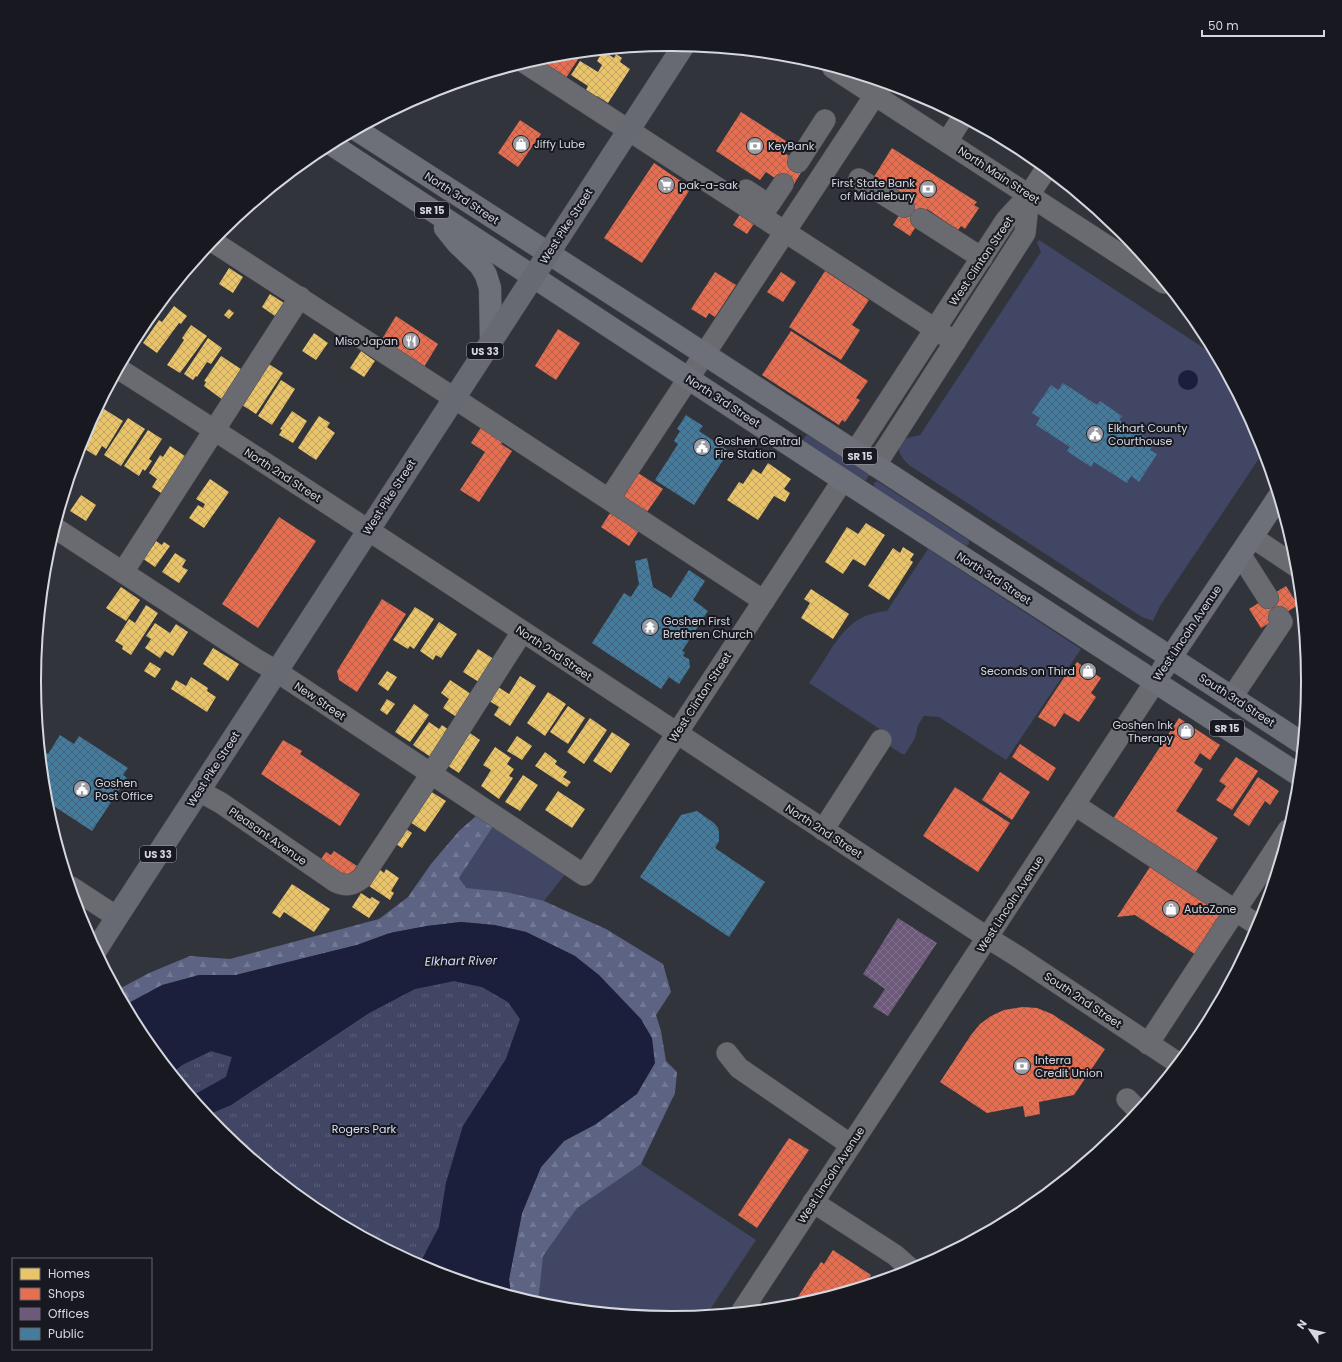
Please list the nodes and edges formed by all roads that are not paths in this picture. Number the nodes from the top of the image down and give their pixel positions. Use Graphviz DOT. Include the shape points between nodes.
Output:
graph roads {
  1 [pos="680,51"];
  2 [pos="531,67"];
  3 [pos="857,79"];
  4 [pos="879,89"];
  5 [pos="825,120"];
  6 [pos="960,121"];
  7 [pos="629,130"];
  8 [pos="361,132"];
  9 [pos="947,142"];
  10 [pos="337,147"];
  11 [pos="682,149"];
  12 [pos="798,162"];
  13 [pos="1043,173"];
  14 [pos="859,178"];
  15 [pos="783,184"];
  16 [pos="1029,195"];
  17 [pos="424,205"];
  18 [pos="785,232"];
  19 [pos="218,245"];
  20 [pos="548,254"];
  21 [pos="982,258"];
  22 [pos="1154,276"];
  23 [pos="533,277"];
  24 [pos="300,297"];
  25 [pos="935,330"];
  26 [pos="491,342"];
  27 [pos="955,342"];
  28 [pos="704,354"];
  29 [pos="122,371"];
  30 [pos="688,378"];
  31 [pos="454,398"];
  32 [pos="215,430"];
  33 [pos="855,452"];
  34 [pos="875,466"];
  35 [pos="843,480"];
  36 [pos="609,499"];
  37 [pos="1275,502"];
  38 [pos="368,530"];
  39 [pos="59,531"];
  40 [pos="1246,546"];
  41 [pos="1290,564"];
  42 [pos="123,572"];
  43 [pos="1268,598"];
  44 [pos="764,601"];
  45 [pos="1279,617"];
  46 [pos="522,632"];
  47 [pos="1171,658"];
  48 [pos="276,671"];
  49 [pos="1155,682"];
  50 [pos="1232,697"];
  51 [pos="676,734"];
  52 [pos="881,740"];
  53 [pos="1298,740"];
  54 [pos="1294,772"];
  55 [pos="430,774"];
  56 [pos="199,791"];
  57 [pos="1075,805"];
  58 [pos="823,830"];
  59 [pos="1281,841"];
  60 [pos="584,875"];
  61 [pos="77,891"];
  62 [pos="1235,910"];
  63 [pos="116,917"];
  64 [pos="1253,922"];
  65 [pos="988,938"];
  66 [pos="99,945"];
  67 [pos="1148,1044"];
  68 [pos="727,1053"];
  69 [pos="1174,1061"];
  70 [pos="851,1145"];
  71 [pos="813,1202"];
  72 [pos="907,1265"];
  73 [pos="745,1307"];
  1 -- 7 [label="highway, West Pike Street / US 33"];
  2 -- 7 [label="street"];
  3 -- 4 [label="street, North Main Street"];
  4 -- 9 [label="street, North Main Street"];
  4 -- 18 [label="street"];
  5 -- 12 [label="street"];
  6 -- 9 [label="street"];
  7 -- 18 [label="street"];
  7 -- 20 [label="highway, West Pike Street / US 33"];
  8 -- 20 [label="main road, North 3rd Street / SR 15"];
  9 -- 16 [label="street, North Main Street"];
  10 -- 17 [label="main road, North 3rd Street / SR 15"];
  11 -- 15 [label="street" via="769,205"];
  13 -- 16 [label="street"];
  14 -- 21 [label="street"];
  16 -- 21 [label="street, West Clinton Street" via="1006,220"];
  16 -- 22 [label="street, North Main Street"];
  16 -- 27 [label="street, West Clinton Street" via="1025,233"];
  17 -- 23 [label="main road, North 3rd Street / SR 15"];
  17 -- 26 [label="main road" via="480,265 486,275 490,288"];
  18 -- 25 [label="street"];
  18 -- 28 [label="street"];
  19 -- 24 [label="street"];
  20 -- 23 [label="highway, West Pike Street / US 33"];
  20 -- 28 [label="main road, North 3rd Street / SR 15"];
  21 -- 25 [label="street, West Clinton Street"];
  23 -- 26 [label="highway, West Pike Street / US 33"];
  23 -- 30 [label="main road, North 3rd Street / SR 15"];
  24 -- 31 [label="street"];
  24 -- 32 [label="street"];
  25 -- 27 [label="street"];
  25 -- 33 [label="street, West Clinton Street"];
  26 -- 31 [label="highway, West Pike Street / US 33"];
  27 -- 34 [label="street, West Clinton Street"];
  28 -- 30 [label="street"];
  28 -- 33 [label="main road, North 3rd Street / SR 15"];
  29 -- 32 [label="street, North 2nd Street"];
  30 -- 35 [label="main road, North 3rd Street / SR 15"];
  30 -- 36 [label="street"];
  31 -- 36 [label="street"];
  31 -- 38 [label="highway, West Pike Street / US 33"];
  32 -- 38 [label="street, North 2nd Street"];
  32 -- 42 [label="street"];
  33 -- 34 [label="main road, North 3rd Street / SR 15"];
  34 -- 47 [label="main road, North 3rd Street / SR 15"];
  35 -- 44 [label="street, West Clinton Street"];
  35 -- 49 [label="main road, North 3rd Street / SR 15"];
  36 -- 44 [label="street"];
  37 -- 40 [label="main road, West Lincoln Avenue"];
  38 -- 46 [label="street, North 2nd Street"];
  38 -- 48 [label="highway, West Pike Street / US 33"];
  39 -- 42 [label="street, New Street"];
  40 -- 41 [label="street"];
  40 -- 43 [label="street"];
  40 -- 47 [label="main road, West Lincoln Avenue"];
  42 -- 48 [label="street, New Street"];
  44 -- 51 [label="street, West Clinton Street"];
  45 -- 50 [label="street" via="1282,622"];
  46 -- 51 [label="street, North 2nd Street"];
  46 -- 55 [label="street"];
  47 -- 49 [label="main road, West Lincoln Avenue"];
  47 -- 50 [label="main road, South 3rd Street / SR 15"];
  48 -- 55 [label="street, New Street"];
  48 -- 56 [label="highway, West Pike Street / US 33"];
  49 -- 54 [label="main road, SR 15"];
  49 -- 57 [label="street, West Lincoln Avenue"];
  50 -- 53 [label="main road, South 3rd Street / SR 15"];
  51 -- 58 [label="street, North 2nd Street"];
  51 -- 60 [label="street, West Clinton Street"];
  52 -- 58 [label="street"];
  55 -- 56 [label="street, Pleasant Avenue" via="362,878 354,884 343,886 221,803"];
  55 -- 60 [label="street, New Street"];
  56 -- 63 [label="highway, West Pike Street / US 33"];
  57 -- 62 [label="street"];
  57 -- 65 [label="street, West Lincoln Avenue"];
  58 -- 65 [label="street, North 2nd Street"];
  59 -- 62 [label="street"];
  61 -- 63 [label="street"];
  62 -- 64 [label="street"];
  62 -- 67 [label="street"];
  63 -- 66 [label="highway, West Pike Street / US 33"];
  65 -- 67 [label="street, South 2nd Street"];
  65 -- 70 [label="street, West Lincoln Avenue"];
  67 -- 69 [label="street, South 2nd Street"];
  68 -- 70 [label="street" via="739,1068"];
  70 -- 71 [label="street, West Lincoln Avenue"];
  71 -- 72 [label="street"];
  71 -- 73 [label="street, West Lincoln Avenue"];
}
